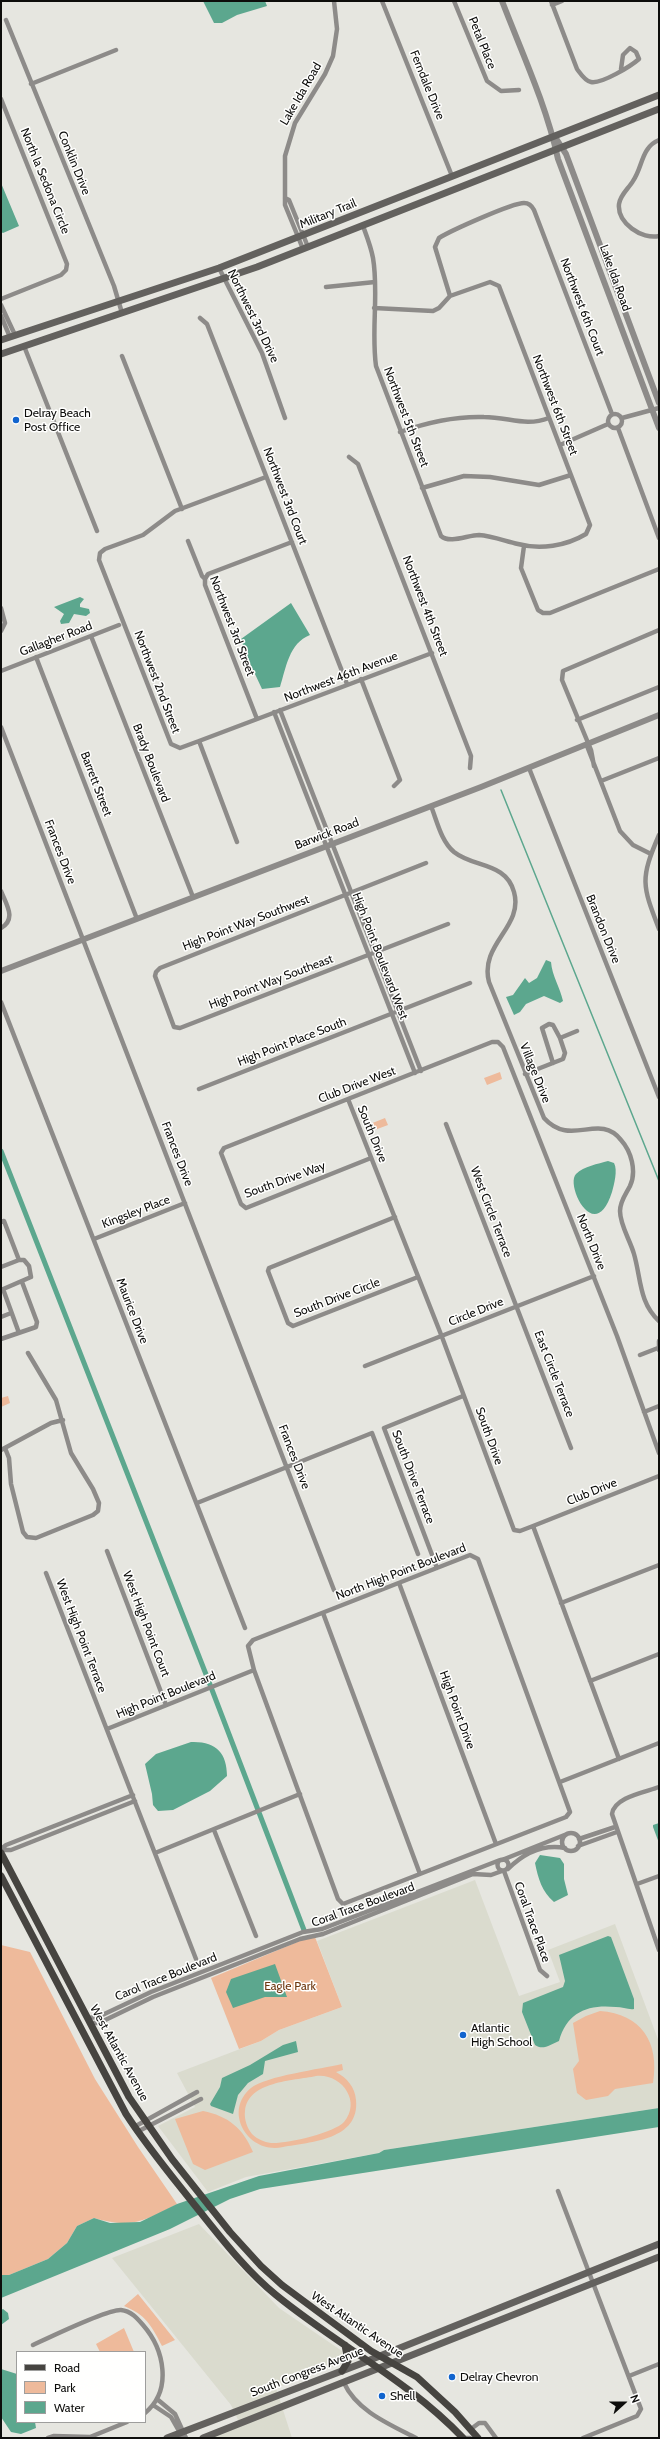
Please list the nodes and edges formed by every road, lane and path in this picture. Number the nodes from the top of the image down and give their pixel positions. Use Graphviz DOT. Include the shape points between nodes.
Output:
graph roads {
  1 [pos="334,1"];
  2 [pos="382,1"];
  3 [pos="454,1"];
  4 [pos="502,1"];
  5 [pos="562,1"];
  6 [pos="551,3"];
  7 [pos="6,20"];
  8 [pos="116,50"];
  9 [pos="621,69"];
  10 [pos="31,84"];
  11 [pos="519,90"];
  12 [pos="659,95"];
  13 [pos="1,99"];
  14 [pos="659,109"];
  15 [pos="554,136"];
  16 [pos="659,140"];
  17 [pos="559,148"];
  18 [pos="452,176"];
  19 [pos="363,226"];
  20 [pos="659,236"];
  21 [pos="301,237"];
  22 [pos="306,248"];
  23 [pos="219,268"];
  24 [pos="225,279"];
  25 [pos="375,282"];
  26 [pos="326,287"];
  27 [pos="450,296"];
  28 [pos="1,299"];
  29 [pos="118,301"];
  30 [pos="1,305"];
  31 [pos="374,308"];
  32 [pos="3,312"];
  33 [pos="122,313"];
  34 [pos="1,316"];
  35 [pos="200,318"];
  36 [pos="12,336"];
  37 [pos="1,340"];
  38 [pos="24,346"];
  39 [pos="1,354"];
  40 [pos="122,356"];
  41 [pos="659,403"];
  42 [pos="656,409"];
  43 [pos="612,414"];
  44 [pos="285,418"];
  45 [pos="549,418"];
  46 [pos="622,418"];
  47 [pos="608,424"];
  48 [pos="618,428"];
  49 [pos="659,428"];
  50 [pos="400,432"];
  51 [pos="560,445"];
  52 [pos="348,457"];
  53 [pos="571,475"];
  54 [pos="266,477"];
  55 [pos="422,488"];
  56 [pos="182,509"];
  57 [pos="97,531"];
  58 [pos="659,538"];
  59 [pos="188,541"];
  60 [pos="292,542"];
  61 [pos="524,546"];
  62 [pos="659,570"];
  63 [pos="204,579"];
  64 [pos="1,608"];
  65 [pos="121,624"];
  66 [pos="659,630"];
  67 [pos="1,631"];
  68 [pos="91,636"];
  69 [pos="432,653"];
  70 [pos="36,657"];
  71 [pos="1,671"];
  72 [pos="361,679"];
  73 [pos="347,684"];
  74 [pos="659,687"];
  75 [pos="280,710"];
  76 [pos="274,712"];
  77 [pos="659,716"];
  78 [pos="257,719"];
  79 [pos="577,720"];
  80 [pos="1,727"];
  81 [pos="199,741"];
  82 [pos="587,744"];
  83 [pos="174,747"];
  84 [pos="659,758"];
  85 [pos="470,768"];
  86 [pos="529,768"];
  87 [pos="601,781"];
  88 [pos="394,786"];
  89 [pos="431,806"];
  90 [pos="659,835"];
  91 [pos="237,842"];
  92 [pos="329,845"];
  93 [pos="651,854"];
  94 [pos="426,863"];
  95 [pos="1,891"];
  96 [pos="351,892"];
  97 [pos="345,895"];
  98 [pos="193,898"];
  99 [pos="137,919"];
  100 [pos="448,924"];
  101 [pos="1,928"];
  102 [pos="659,929"];
  103 [pos="83,940"];
  104 [pos="374,952"];
  105 [pos="369,955"];
  106 [pos="1,971"];
  107 [pos="470,982"];
  108 [pos="1,1002"];
  109 [pos="398,1012"];
  110 [pos="392,1014"];
  111 [pos="180,1028"];
  112 [pos="578,1031"];
  113 [pos="560,1038"];
  114 [pos="498,1042"];
  115 [pos="553,1063"];
  116 [pos="421,1071"];
  117 [pos="415,1073"];
  118 [pos="525,1074"];
  119 [pos="199,1089"];
  120 [pos="659,1097"];
  121 [pos="348,1099"];
  122 [pos="446,1124"];
  123 [pos="224,1148"];
  124 [pos="371,1158"];
  125 [pos="185,1203"];
  126 [pos="394,1217"];
  127 [pos="1,1222"];
  128 [pos="94,1239"];
  129 [pos="19,1260"];
  130 [pos="1,1267"];
  131 [pos="594,1276"];
  132 [pos="418,1277"];
  133 [pos="22,1282"];
  134 [pos="2,1289"];
  135 [pos="518,1306"];
  136 [pos="11,1313"];
  137 [pos="1,1316"];
  138 [pos="659,1321"];
  139 [pos="19,1333"];
  140 [pos="442,1336"];
  141 [pos="1,1340"];
  142 [pos="659,1341"];
  143 [pos="659,1349"];
  144 [pos="28,1353"];
  145 [pos="640,1355"];
  146 [pos="365,1366"];
  147 [pos="463,1396"];
  148 [pos="659,1406"];
  149 [pos="644,1412"];
  150 [pos="63,1420"];
  151 [pos="571,1448"];
  152 [pos="3,1449"];
  153 [pos="659,1453"];
  154 [pos="288,1467"];
  155 [pos="659,1476"];
  156 [pos="196,1503"];
  157 [pos="533,1526"];
  158 [pos="107,1551"];
  159 [pos="418,1554"];
  160 [pos="659,1565"];
  161 [pos="437,1568"];
  162 [pos="46,1573"];
  163 [pos="399,1583"];
  164 [pos="334,1590"];
  165 [pos="561,1603"];
  166 [pos="323,1613"];
  167 [pos="245,1628"];
  168 [pos="659,1654"];
  169 [pos="254,1670"];
  170 [pos="590,1681"];
  171 [pos="166,1705"];
  172 [pos="107,1729"];
  173 [pos="659,1743"];
  174 [pos="619,1759"];
  175 [pos="560,1782"];
  176 [pos="659,1787"];
  177 [pos="300,1794"];
  178 [pos="133,1796"];
  179 [pos="135,1801"];
  180 [pos="214,1830"];
  181 [pos="616,1830"];
  182 [pos="567,1834"];
  183 [pos="579,1839"];
  184 [pos="496,1844"];
  185 [pos="578,1846"];
  186 [pos="565,1848"];
  187 [pos="1,1851"];
  188 [pos="155,1853"];
  189 [pos="501,1860"];
  190 [pos="505,1870"];
  191 [pos="420,1874"];
  192 [pos="1,1876"];
  193 [pos="659,1876"];
  194 [pos="637,1884"];
  195 [pos="256,1936"];
  196 [pos="659,1950"];
  197 [pos="196,1959"];
  198 [pos="231,1964"];
  199 [pos="547,1976"];
  200 [pos="71,2010"];
  201 [pos="89,2021"];
  202 [pos="197,2092"];
  203 [pos="201,2099"];
  204 [pos="146,2123"];
  205 [pos="136,2129"];
  206 [pos="558,2191"];
  207 [pos="659,2244"];
  208 [pos="242,2246"];
  209 [pos="234,2253"];
  210 [pos="659,2257"];
  211 [pos="589,2272"];
  212 [pos="593,2283"];
  213 [pos="344,2344"];
  214 [pos="33,2345"];
  215 [pos="380,2356"];
  216 [pos="368,2361"];
  217 [pos="392,2364"];
  218 [pos="659,2364"];
  219 [pos="381,2369"];
  220 [pos="342,2371"];
  221 [pos="629,2376"];
  222 [pos="344,2383"];
  223 [pos="273,2397"];
  224 [pos="157,2399"];
  225 [pos="153,2405"];
  226 [pos="146,2412"];
  227 [pos="264,2413"];
  228 [pos="125,2423"];
  229 [pos="471,2429"];
  230 [pos="183,2435"];
  231 [pos="48,2438"];
  232 [pos="167,2438"];
  233 [pos="203,2438"];
  234 [pos="416,2438"];
  235 [pos="462,2438"];
  236 [pos="470,2438"];
  237 [pos="478,2438"];
  238 [pos="496,2438"];
  239 [pos="584,2438"];
  1 -- 21 [label="street, Lake Ida Road" via="337,29 335,49 325,74 300,111 290,135 284,170 285,198 289,200"];
  2 -- 18 [label="street, Ferndale Drive"];
  3 -- 11 [label="street, Petal Place" via="487,81 500,91"];
  4 -- 15 [label="street, Lake Ida Road"];
  5 -- 6 [label="street"];
  6 -- 9 [label="street" via="577,68 584,78 591,82 598,81 614,75"];
  7 -- 10 [label="street, Conklin Drive"];
  8 -- 10 [label="street"];
  9 -- 9 [label="street" via="629,68 640,59 630,48 622,55"];
  10 -- 29 [label="street, Conklin Drive"];
  12 -- 15 [label="main road, Military Trail"];
  13 -- 28 [label="street, North la Sedona Circle" via="66,259 66,270 61,275"];
  14 -- 17 [label="main road, Military Trail"];
  15 -- 17 [label="street, Lake Ida Road"];
  15 -- 18 [label="main road, Military Trail"];
  16 -- 20 [label="street" via="647,150 638,173 618,205 621,214 635,231 645,237"];
  17 -- 19 [label="main road, Military Trail"];
  17 -- 41 [label="street, Lake Ida Road" via="591,220"];
  17 -- 42 [label="street, Lake Ida Road"];
  18 -- 21 [label="main road, Military Trail"];
  19 -- 22 [label="main road, Military Trail"];
  19 -- 25 [label="street, Northwest 5th Street" via="373,258"];
  21 -- 22 [label="street, Lake Ida Road"];
  21 -- 23 [label="main road, Military Trail"];
  22 -- 24 [label="main road, Military Trail"];
  23 -- 24 [label="street, Northwest 3rd Drive"];
  23 -- 29 [label="main road, Military Trail"];
  24 -- 33 [label="main road, Military Trail"];
  24 -- 44 [label="street, Northwest 3rd Drive" via="262,353"];
  25 -- 26 [label="street"];
  25 -- 31 [label="street, Northwest 5th Street"];
  27 -- 31 [label="street" via="439,308 429,312"];
  27 -- 43 [label="street, Northwest 6th Court" via="449,286 438,259 436,241 441,236 523,203 532,207"];
  27 -- 45 [label="street, Northwest 6th Street" via="490,282 499,286"];
  29 -- 33 [label="street, Conklin Drive"];
  29 -- 36 [label="main road, Military Trail"];
  30 -- 32 [label="street"];
  31 -- 50 [label="street, Northwest 5th Street" via="376,366"];
  32 -- 36 [label="street"];
  33 -- 38 [label="main road, Military Trail"];
  34 -- 36 [label="street"];
  35 -- 54 [label="street, Northwest 3rd Court" via="207,324"];
  36 -- 37 [label="main road, Military Trail"];
  38 -- 39 [label="main road, Military Trail"];
  38 -- 57 [label="street"];
  40 -- 56 [label="street"];
  42 -- 46 [label="street"];
  42 -- 49 [label="street, Lake Ida Road"];
  43 -- 46 [label="street"];
  43 -- 47 [label="street"];
  45 -- 50 [label="street" via="528,423 486,416 458,417 433,421"];
  45 -- 51 [label="street, Northwest 6th Street"];
  46 -- 48 [label="street"];
  47 -- 48 [label="street"];
  47 -- 51 [label="street"];
  48 -- 58 [label="street"];
  50 -- 55 [label="street, Northwest 5th Street"];
  51 -- 53 [label="street, Northwest 6th Street"];
  52 -- 69 [label="street, Northwest 4th Street" via="358,464"];
  53 -- 55 [label="street" via="539,485 490,477 464,476"];
  53 -- 61 [label="street, Northwest 6th Street" via="590,525 588,532 557,545"];
  54 -- 56 [label="street"];
  54 -- 60 [label="street, Northwest 3rd Court"];
  55 -- 61 [label="street, Northwest 5th Street" via="439,534 444,539 483,536"];
  56 -- 65 [label="street, Northwest 2nd Street" via="172,513 143,535 100,553 99,560"];
  59 -- 63 [label="street, Northwest 3rd Street"];
  60 -- 63 [label="street" via="208,574"];
  60 -- 73 [label="street, Northwest 3rd Court"];
  61 -- 62 [label="street" via="521,568 538,610 543,614"];
  63 -- 78 [label="street, Northwest 3rd Street"];
  64 -- 67 [label="street" via="4,626"];
  65 -- 68 [label="street, Gallagher Road"];
  65 -- 83 [label="street, Northwest 2nd Street"];
  66 -- 79 [label="street" via="565,668 562,680"];
  68 -- 70 [label="street, Gallagher Road"];
  68 -- 98 [label="street, Brady Boulevard"];
  69 -- 72 [label="street, Northwest 46th Avenue"];
  69 -- 85 [label="street, Northwest 4th Street" via="471,756"];
  70 -- 71 [label="street, Gallagher Road"];
  70 -- 99 [label="street, Barrett Street"];
  72 -- 73 [label="street, Northwest 46th Avenue"];
  72 -- 88 [label="street" via="400,780"];
  73 -- 75 [label="street, Northwest 46th Avenue"];
  74 -- 79 [label="street"];
  75 -- 76 [label="street, Northwest 46th Avenue"];
  75 -- 92 [label="street"];
  76 -- 78 [label="street, Northwest 46th Avenue"];
  76 -- 92 [label="street"];
  77 -- 82 [label="street, Barwick Road"];
  78 -- 81 [label="street, Northwest 46th Avenue"];
  79 -- 82 [label="street"];
  80 -- 103 [label="street, Frances Drive"];
  81 -- 83 [label="street, Northwest 46th Avenue" via="180,748"];
  81 -- 91 [label="street"];
  82 -- 86 [label="street, Barwick Road"];
  82 -- 87 [label="street"];
  84 -- 87 [label="street"];
  86 -- 89 [label="street, Barwick Road"];
  86 -- 120 [label="street, Brandon Drive"];
  87 -- 93 [label="street" via="624,836 633,845"];
  89 -- 92 [label="street, Barwick Road"];
  89 -- 118 [label="street, Village Drive" via="450,848 460,856 501,872 512,887 516,901 514,914 491,951 487,970 489,982"];
  90 -- 93 [label="street"];
  92 -- 96 [label="street, High Point Boulevard West"];
  92 -- 97 [label="street, High Point Boulevard West"];
  92 -- 98 [label="street, Barwick Road"];
  93 -- 102 [label="street" via="644,874 645,889"];
  94 -- 96 [label="street, High Point Way Southwest"];
  95 -- 101 [label="street" via="10,920"];
  96 -- 97 [label="street, High Point Way Southwest"];
  96 -- 104 [label="street, High Point Boulevard West"];
  97 -- 105 [label="street, High Point Boulevard West"];
  97 -- 111 [label="street, High Point Way Southwest" via="160,968 155,976 174,1026"];
  98 -- 99 [label="street, Barwick Road"];
  99 -- 103 [label="street, Barwick Road"];
  100 -- 104 [label="street, High Point Way Southeast"];
  103 -- 106 [label="street, Barwick Road"];
  103 -- 125 [label="street, Frances Drive"];
  104 -- 105 [label="street, High Point Way Southeast"];
  104 -- 109 [label="street, High Point Boulevard West"];
  105 -- 110 [label="street, High Point Boulevard West"];
  105 -- 111 [label="street, High Point Way Southeast"];
  107 -- 109 [label="street, High Point Place South"];
  108 -- 128 [label="street, Maurice Drive"];
  109 -- 110 [label="street, High Point Place South"];
  109 -- 116 [label="street, High Point Boulevard West"];
  110 -- 117 [label="street, High Point Boulevard West"];
  110 -- 119 [label="street, High Point Place South"];
  112 -- 113 [label="street"];
  113 -- 115 [label="street" via="565,1057"];
  113 -- 115 [label="street" via="553,1025 549,1024 542,1028"];
  114 -- 116 [label="street, Club Drive West" via="492,1042"];
  114 -- 131 [label="street, North Drive" via="503,1047"];
  115 -- 118 [label="street"];
  116 -- 117 [label="street, Club Drive West"];
  117 -- 121 [label="street, Club Drive West"];
  118 -- 138 [label="street, Village Drive" via="541,1113 551,1124 573,1133 589,1128 607,1129 622,1140 626,1147 633,1173 621,1204 620,1215 634,1254 642,1293 650,1311"];
  121 -- 123 [label="street, Club Drive West"];
  121 -- 124 [label="street, South Drive"];
  122 -- 135 [label="street, West Circle Terrace"];
  123 -- 124 [label="street, South Drive Way" via="221,1153 241,1204 246,1208"];
  124 -- 126 [label="street, South Drive"];
  125 -- 128 [label="street, Kingsley Place"];
  125 -- 154 [label="street, Frances Drive"];
  126 -- 132 [label="street, South Drive"];
  126 -- 132 [label="street, South Drive Circle" via="269,1268 268,1272 288,1323 293,1326"];
  127 -- 129 [label="street" via="4,1221"];
  128 -- 156 [label="street, Maurice Drive"];
  129 -- 130 [label="street"];
  129 -- 133 [label="street" via="24,1260 29,1266 31,1277"];
  131 -- 135 [label="street, Circle Drive"];
  131 -- 149 [label="street, North Drive"];
  132 -- 140 [label="street, South Drive"];
  133 -- 134 [label="street"];
  133 -- 139 [label="street" via="37,1322 36,1327"];
  134 -- 136 [label="street"];
  135 -- 140 [label="street, Circle Drive"];
  135 -- 151 [label="street, East Circle Terrace"];
  136 -- 137 [label="street"];
  136 -- 139 [label="street"];
  139 -- 141 [label="street"];
  140 -- 146 [label="street, Circle Drive"];
  140 -- 147 [label="street, South Drive"];
  142 -- 143 [label="street"];
  143 -- 145 [label="street"];
  144 -- 150 [label="street" via="50,1389"];
  147 -- 157 [label="street, South Drive" via="512,1527 516,1531"];
  147 -- 161 [label="street, South Drive Terrace" via="384,1428"];
  148 -- 149 [label="street"];
  149 -- 153 [label="street, North Drive"];
  150 -- 152 [label="street" via="51,1423"];
  150 -- 152 [label="street" via="74,1459 93,1489 99,1506 93,1515 36,1538 24,1535 11,1484 9,1458"];
  154 -- 156 [label="street"];
  154 -- 159 [label="street" via="372,1433"];
  154 -- 164 [label="street, Frances Drive"];
  155 -- 157 [label="street, Club Drive"];
  156 -- 167 [label="street, Maurice Drive"];
  157 -- 165 [label="street"];
  158 -- 171 [label="street, West High Point Court"];
  160 -- 165 [label="street"];
  161 -- 163 [label="street, North High Point Boulevard"];
  161 -- 175 [label="street, North High Point Boulevard" via="470,1555 478,1559"];
  162 -- 172 [label="street, West High Point Terrace"];
  163 -- 166 [label="street, North High Point Boulevard"];
  163 -- 184 [label="street, High Point Drive"];
  165 -- 170 [label="street"];
  166 -- 169 [label="street, North High Point Boulevard" via="253,1640 248,1650"];
  166 -- 191 [label="street"];
  168 -- 170 [label="street"];
  169 -- 171 [label="street, High Point Boulevard"];
  169 -- 177 [label="street"];
  170 -- 174 [label="street"];
  171 -- 172 [label="street, High Point Boulevard"];
  172 -- 178 [label="street, High Point Boulevard"];
  173 -- 174 [label="street"];
  174 -- 175 [label="street"];
  175 -- 184 [label="street, North High Point Boulevard" via="569,1809 568,1815"];
  176 -- 181 [label="street" via="615,1804 612,1809"];
  177 -- 180 [label="street"];
  177 -- 191 [label="street, North High Point Boulevard" via="338,1899 346,1903"];
  178 -- 179 [label="street, High Point Boulevard"];
  178 -- 187 [label="street" via="6,1845"];
  179 -- 187 [label="street" via="10,1850"];
  179 -- 188 [label="street, High Point Boulevard"];
  180 -- 188 [label="street"];
  180 -- 195 [label="street"];
  181 -- 183 [label="street"];
  181 -- 185 [label="street, Coral Trace Boulevard"];
  181 -- 194 [label="street"];
  182 -- 183 [label="street" via="574,1834"];
  182 -- 186 [label="street" via="562,1839"];
  182 -- 189 [label="street, Coral Trace Boulevard"];
  183 -- 185 [label="street"];
  184 -- 191 [label="street, North High Point Boulevard"];
  185 -- 186 [label="street, Coral Trace Boulevard" via="572,1850"];
  186 -- 190 [label="street, Coral Trace Boulevard" via="545,1847 523,1856"];
  187 -- 201 [label="main road, West Atlantic Avenue"];
  188 -- 197 [label="street, High Point Boulevard"];
  189 -- 190 [label="street, Coral Trace Place" via="507,1861"];
  189 -- 190 [label="street, Coral Trace Place" via="497,1866"];
  189 -- 198 [label="street, Coral Trace Boulevard" via="322,1929 303,1932"];
  190 -- 198 [label="street, Coral Trace Boulevard" via="491,1876 473,1874 323,1934 305,1937"];
  190 -- 199 [label="street, Coral Trace Place" via="540,1970"];
  192 -- 200 [label="main road, West Atlantic Avenue"];
  193 -- 194 [label="street"];
  194 -- 196 [label="street" via="644,1912"];
  198 -- 201 [label="street, Carol Trace Boulevard" via="99,2023"];
  200 -- 201 [label="main road" via="83,2021"];
  200 -- 205 [label="main road, West Atlantic Avenue"];
  201 -- 204 [label="main road, West Atlantic Avenue" via="129,2097"];
  202 -- 204 [label="street"];
  203 -- 204 [label="street"];
  204 -- 205 [label="street"];
  204 -- 208 [label="main road, West Atlantic Avenue"];
  205 -- 209 [label="main road, West Atlantic Avenue"];
  206 -- 211 [label="street"];
  207 -- 211 [label="main road, South Congress Avenue"];
  208 -- 209 [label="street"];
  208 -- 215 [label="main road, West Atlantic Avenue" via="282,2285 329,2322"];
  209 -- 213 [label="main road, West Atlantic Avenue" via="274,2294"];
  210 -- 212 [label="main road, South Congress Avenue"];
  211 -- 212 [label="street"];
  211 -- 215 [label="main road, South Congress Avenue"];
  212 -- 217 [label="main road, South Congress Avenue"];
  212 -- 221 [label="street"];
  213 -- 216 [label="main road, West Atlantic Avenue"];
  213 -- 220 [label="main road" via="348,2360"];
  214 -- 224 [label="street" via="113,2311 128,2312 136,2316 149,2331 160,2355 163,2370"];
  215 -- 216 [label="main road, South Congress Avenue"];
  215 -- 217 [label="main road, West Atlantic Avenue"];
  216 -- 219 [label="main road, West Atlantic Avenue"];
  216 -- 220 [label="main road, South Congress Avenue"];
  217 -- 219 [label="main road, South Congress Avenue"];
  217 -- 229 [label="main road, West Atlantic Avenue" via="409,2371 423,2382"];
  218 -- 221 [label="street"];
  219 -- 222 [label="main road, South Congress Avenue"];
  219 -- 235 [label="main road, West Atlantic Avenue" via="429,2405"];
  220 -- 223 [label="main road, South Congress Avenue"];
  221 -- 239 [label="street" via="640,2404 640,2413"];
  222 -- 227 [label="main road, South Congress Avenue"];
  222 -- 234 [label="street" via="349,2394 364,2409"];
  223 -- 227 [label="main road" via="270,2408"];
  223 -- 230 [label="main road, South Congress Avenue"];
  224 -- 225 [label="street"];
  224 -- 230 [label="street" via="175,2414"];
  225 -- 226 [label="street"];
  225 -- 230 [label="street" via="171,2418"];
  227 -- 233 [label="main road, South Congress Avenue"];
  228 -- 231 [label="street" via="90,2437"];
  229 -- 237 [label="main road, West Atlantic Avenue"];
  229 -- 238 [label="street" via="479,2423 484,2423"];
  230 -- 232 [label="main road, South Congress Avenue"];
  235 -- 236 [label="street"];
}
